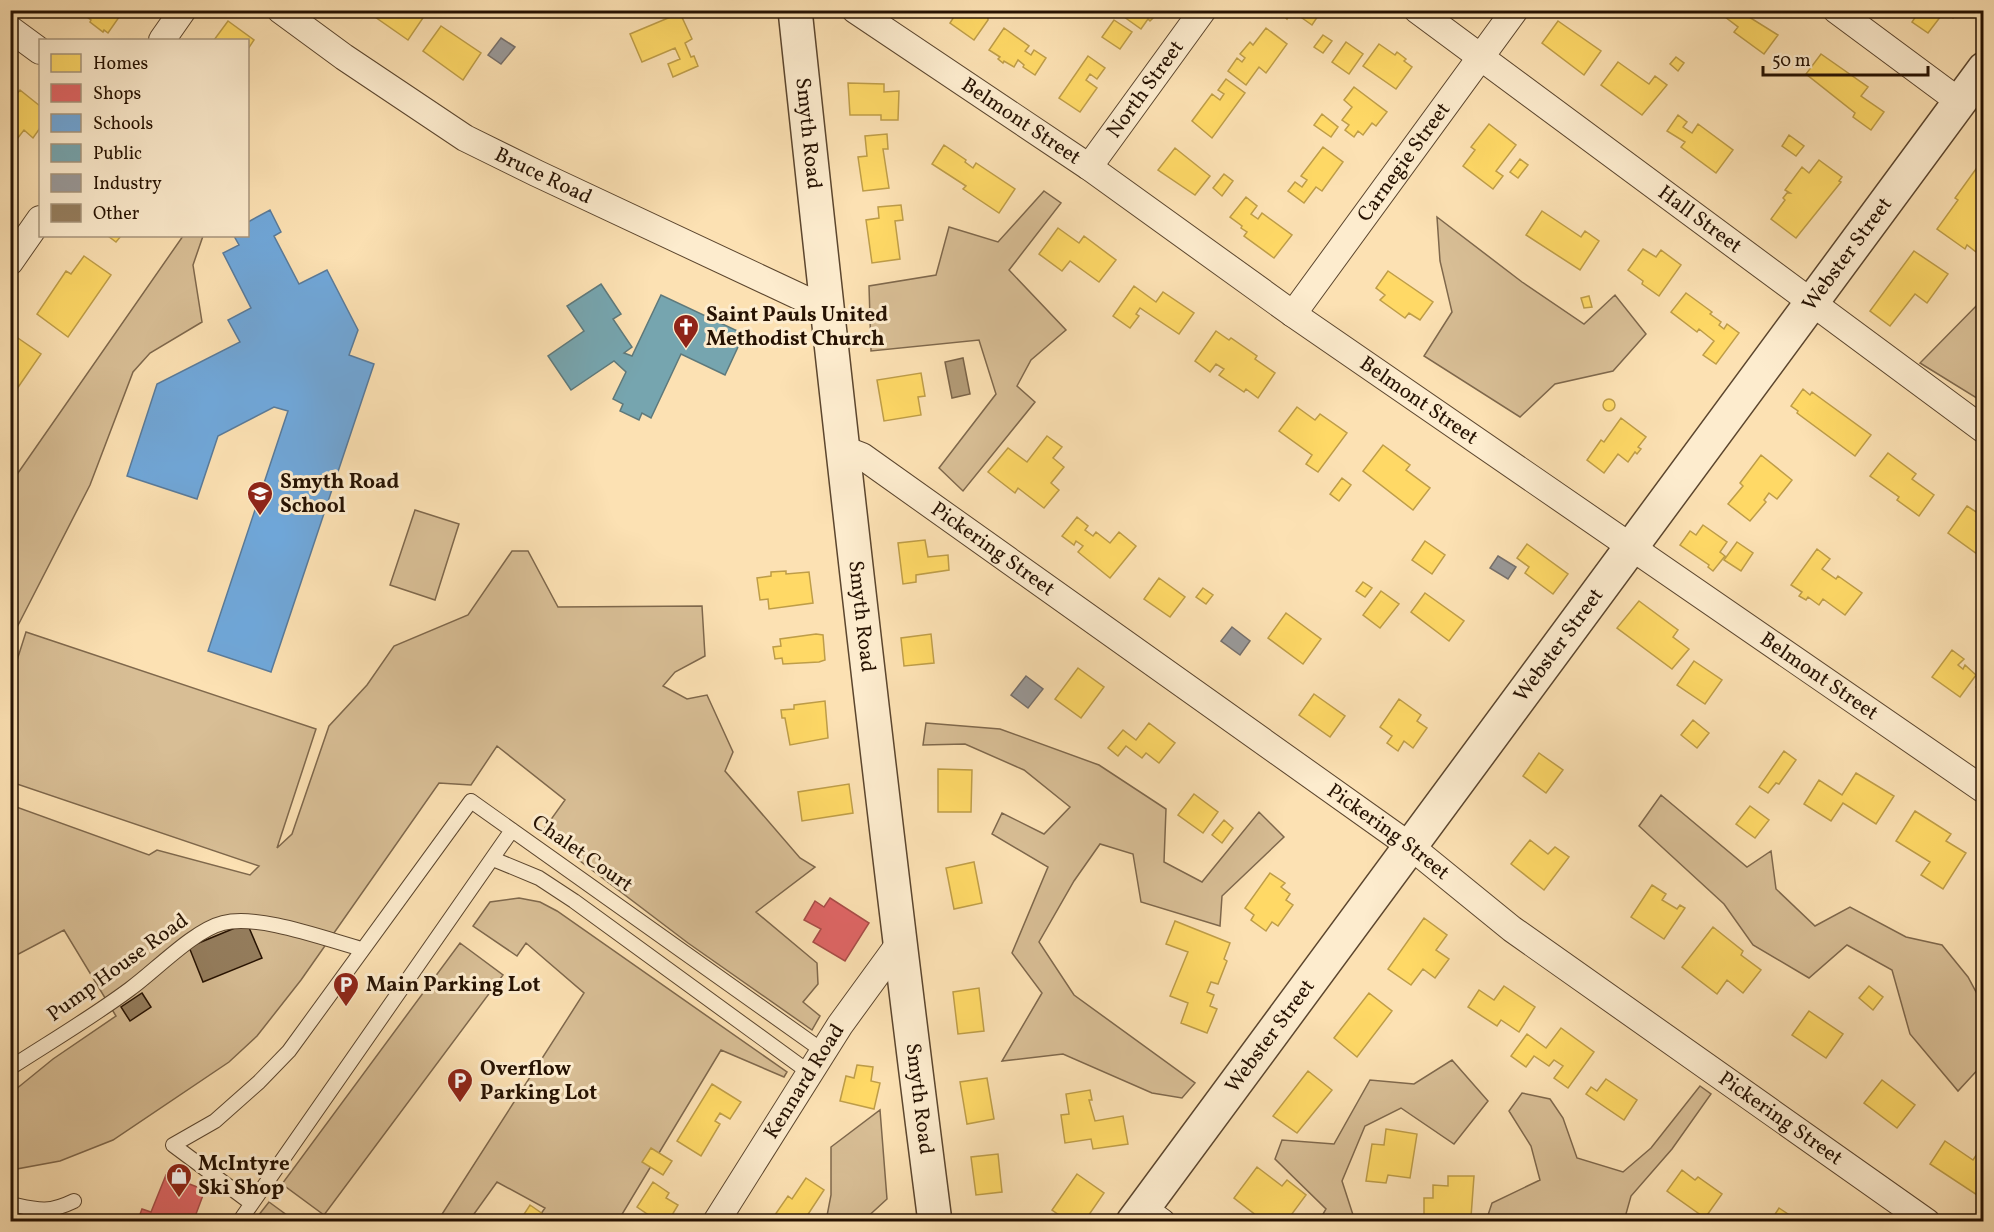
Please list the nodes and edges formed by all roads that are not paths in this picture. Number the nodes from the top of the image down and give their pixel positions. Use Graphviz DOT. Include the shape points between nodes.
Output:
graph roads {
  1 [pos="183,10"];
  2 [pos="280,10"];
  3 [pos="795,10"];
  4 [pos="855,10"];
  5 [pos="1203,10"];
  6 [pos="1416,10"];
  7 [pos="1515,10"];
  8 [pos="1836,10"];
  9 [pos="10,29"];
  10 [pos="163,39"];
  11 [pos="39,50"];
  12 [pos="1480,58"];
  13 [pos="1983,69"];
  14 [pos="1960,102"];
  15 [pos="1089,167"];
  16 [pos="39,220"];
  17 [pos="10,262"];
  18 [pos="1811,302"];
  19 [pos="826,309"];
  20 [pos="1293,314"];
  21 [pos="1983,430"];
  22 [pos="844,449"];
  23 [pos="1631,547"];
  24 [pos="1983,790"];
  25 [pos="512,830"];
  26 [pos="1410,846"];
  27 [pos="493,859"];
  28 [pos="899,944"];
  29 [pos="362,949"];
  30 [pos="823,1051"];
  31 [pos="10,1068"];
  32 [pos="810,1073"];
  33 [pos="74,1201"];
  34 [pos="251,1203"];
  35 [pos="10,1204"];
  36 [pos="1146,1217"];
  37 [pos="239,1221"];
  38 [pos="716,1221"];
  39 [pos="935,1221"];
  40 [pos="1927,1221"];
  1 -- 10 [label="street"];
  2 -- 19 [label="street, Bruce Road" via="465,138"];
  3 -- 19 [label="street, Smyth Road"];
  4 -- 15 [label="street, Belmont Street"];
  5 -- 15 [label="street, North Street"];
  6 -- 12 [label="street, Hall Street"];
  7 -- 12 [label="street, Carnegie Street"];
  8 -- 14 [label="street"];
  9 -- 11 [label="street"];
  12 -- 18 [label="street, Hall Street"];
  12 -- 20 [label="street, Carnegie Street"];
  13 -- 14 [label="street, Webster Street"];
  14 -- 18 [label="street, Webster Street"];
  15 -- 20 [label="street, Belmont Street"];
  16 -- 17 [label="street"];
  18 -- 21 [label="street, Hall Street"];
  18 -- 23 [label="street, Webster Street"];
  19 -- 22 [label="street, Smyth Road"];
  20 -- 23 [label="street, Belmont Street"];
  22 -- 26 [label="street, Pickering Street" via="862,456"];
  22 -- 28 [label="street, Smyth Road"];
  23 -- 24 [label="street, Belmont Street"];
  23 -- 26 [label="street, Webster Street"];
  25 -- 27 [label="lane, Chalet Court"];
  25 -- 29 [label="lane" via="471,801"];
  25 -- 30 [label="lane, Chalet Court"];
  26 -- 36 [label="street, Webster Street"];
  26 -- 40 [label="street, Pickering Street" via="1512,929"];
  27 -- 32 [label="lane, Chalet Court" via="539,878 574,901"];
  27 -- 34 [label="lane"];
  28 -- 30 [label="street, Kennard Road"];
  28 -- 39 [label="street, Smyth Road"];
  29 -- 31 [label="lane, Pump House Road" via="263,924 223,923 203,930 129,990"];
  29 -- 34 [label="lane" via="289,1051 215,1121 173,1145"];
  30 -- 32 [label="street, Kennard Road"];
  32 -- 38 [label="street, Kennard Road"];
  33 -- 35 [label="lane" via="57,1209 40,1210"];
  34 -- 37 [label="lane"];
}
